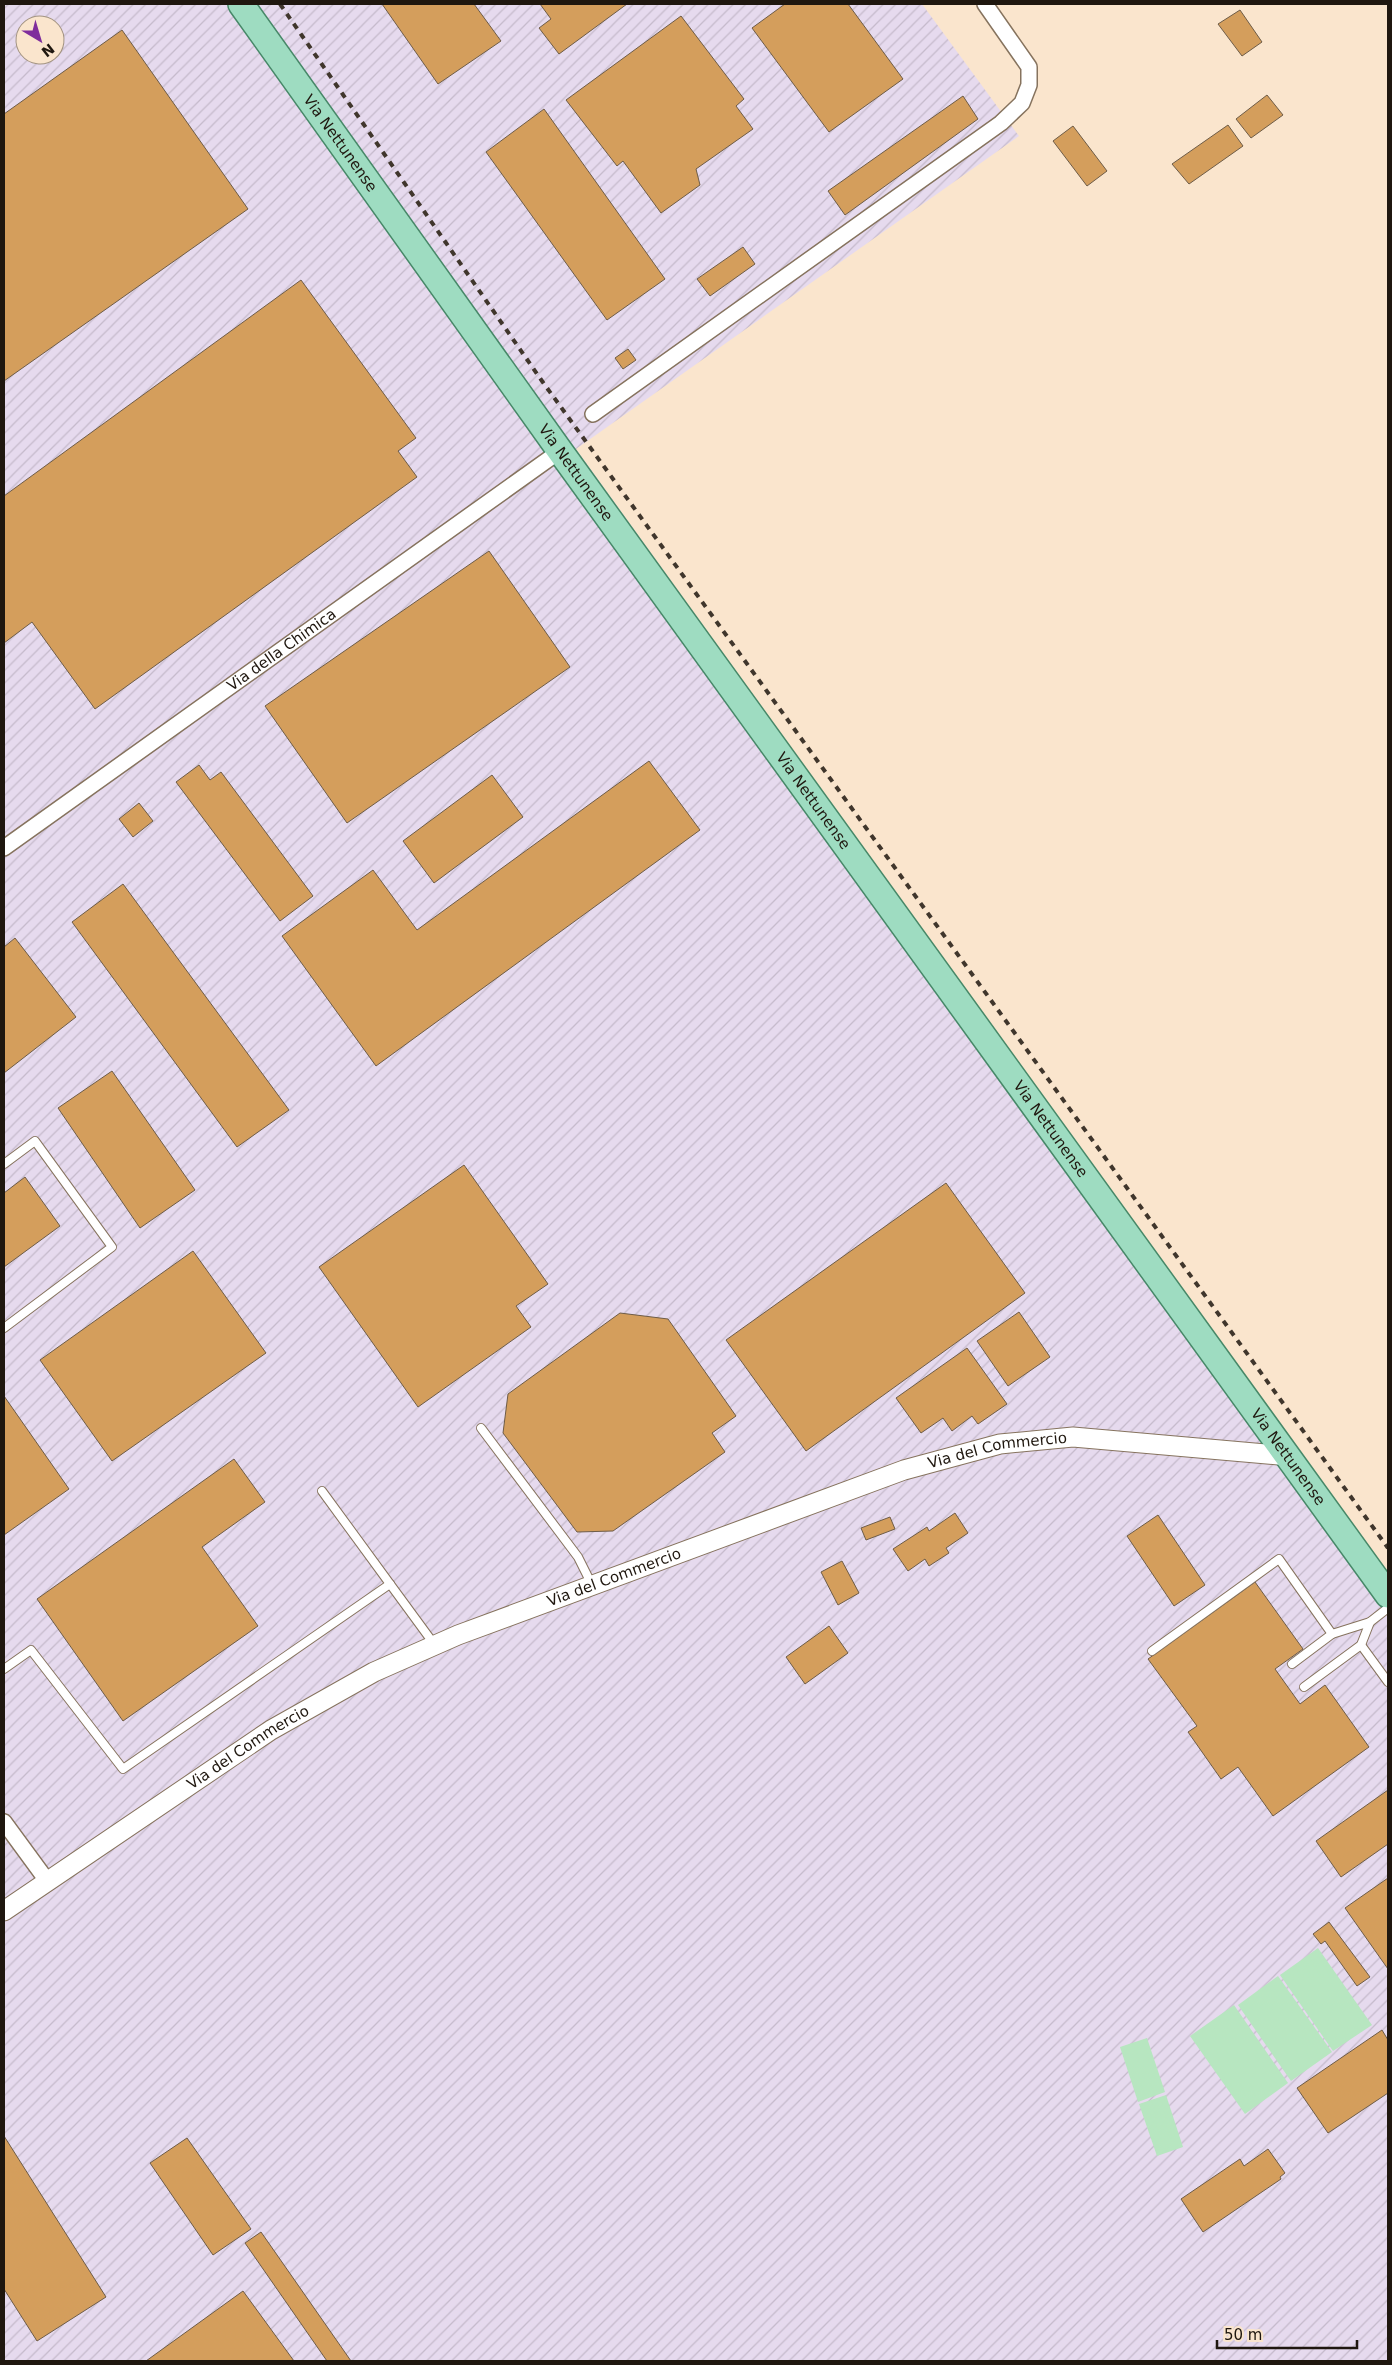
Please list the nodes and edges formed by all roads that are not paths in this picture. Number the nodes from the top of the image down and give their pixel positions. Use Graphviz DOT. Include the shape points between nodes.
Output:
graph roads {
  1 [pos="241,4"];
  2 [pos="985,4"];
  3 [pos="593,414"];
  4 [pos="560,451"];
  5 [pos="4,848"];
  6 [pos="4,1164"];
  7 [pos="4,1328"];
  8 [pos="481,1428"];
  9 [pos="1289,1456"];
  10 [pos="322,1491"];
  11 [pos="390,1584"];
  12 [pos="592,1585"];
  13 [pos="1388,1595"];
  14 [pos="1388,1608"];
  15 [pos="1370,1622"];
  16 [pos="1332,1634"];
  17 [pos="434,1644"];
  18 [pos="1361,1645"];
  19 [pos="1152,1651"];
  20 [pos="1292,1664"];
  21 [pos="4,1669"];
  22 [pos="1388,1682"];
  23 [pos="1304,1687"];
  24 [pos="4,1822"];
  25 [pos="48,1882"];
  26 [pos="4,1911"];
  1 -- 4 [label="main road, Via Nettunense"];
  2 -- 3 [label="street" via="1029,67 1029,85 1022,103 1001,123"];
  4 -- 5 [label="street, Via della Chimica"];
  4 -- 9 [label="main road, Via Nettunense"];
  6 -- 7 [label="lane" via="35,1141 112,1247"];
  8 -- 12 [label="lane" via="578,1557"];
  9 -- 12 [label="street, Via del Commercio" via="1095,1438 1000,1444 904,1470"];
  9 -- 13 [label="main road, Via Nettunense"];
  10 -- 11 [label="lane"];
  11 -- 17 [label="lane"];
  11 -- 21 [label="lane" via="123,1769 31,1650"];
  12 -- 17 [label="street, Via del Commercio"];
  14 -- 15 [label="lane"];
  15 -- 16 [label="lane"];
  15 -- 18 [label="lane"];
  16 -- 19 [label="lane" via="1279,1559"];
  16 -- 20 [label="lane"];
  17 -- 25 [label="street, Via del Commercio" via="346,1687 271,1730"];
  18 -- 22 [label="lane"];
  18 -- 23 [label="lane"];
  24 -- 25 [label="street"];
  25 -- 26 [label="street, Via del Commercio"];
}
